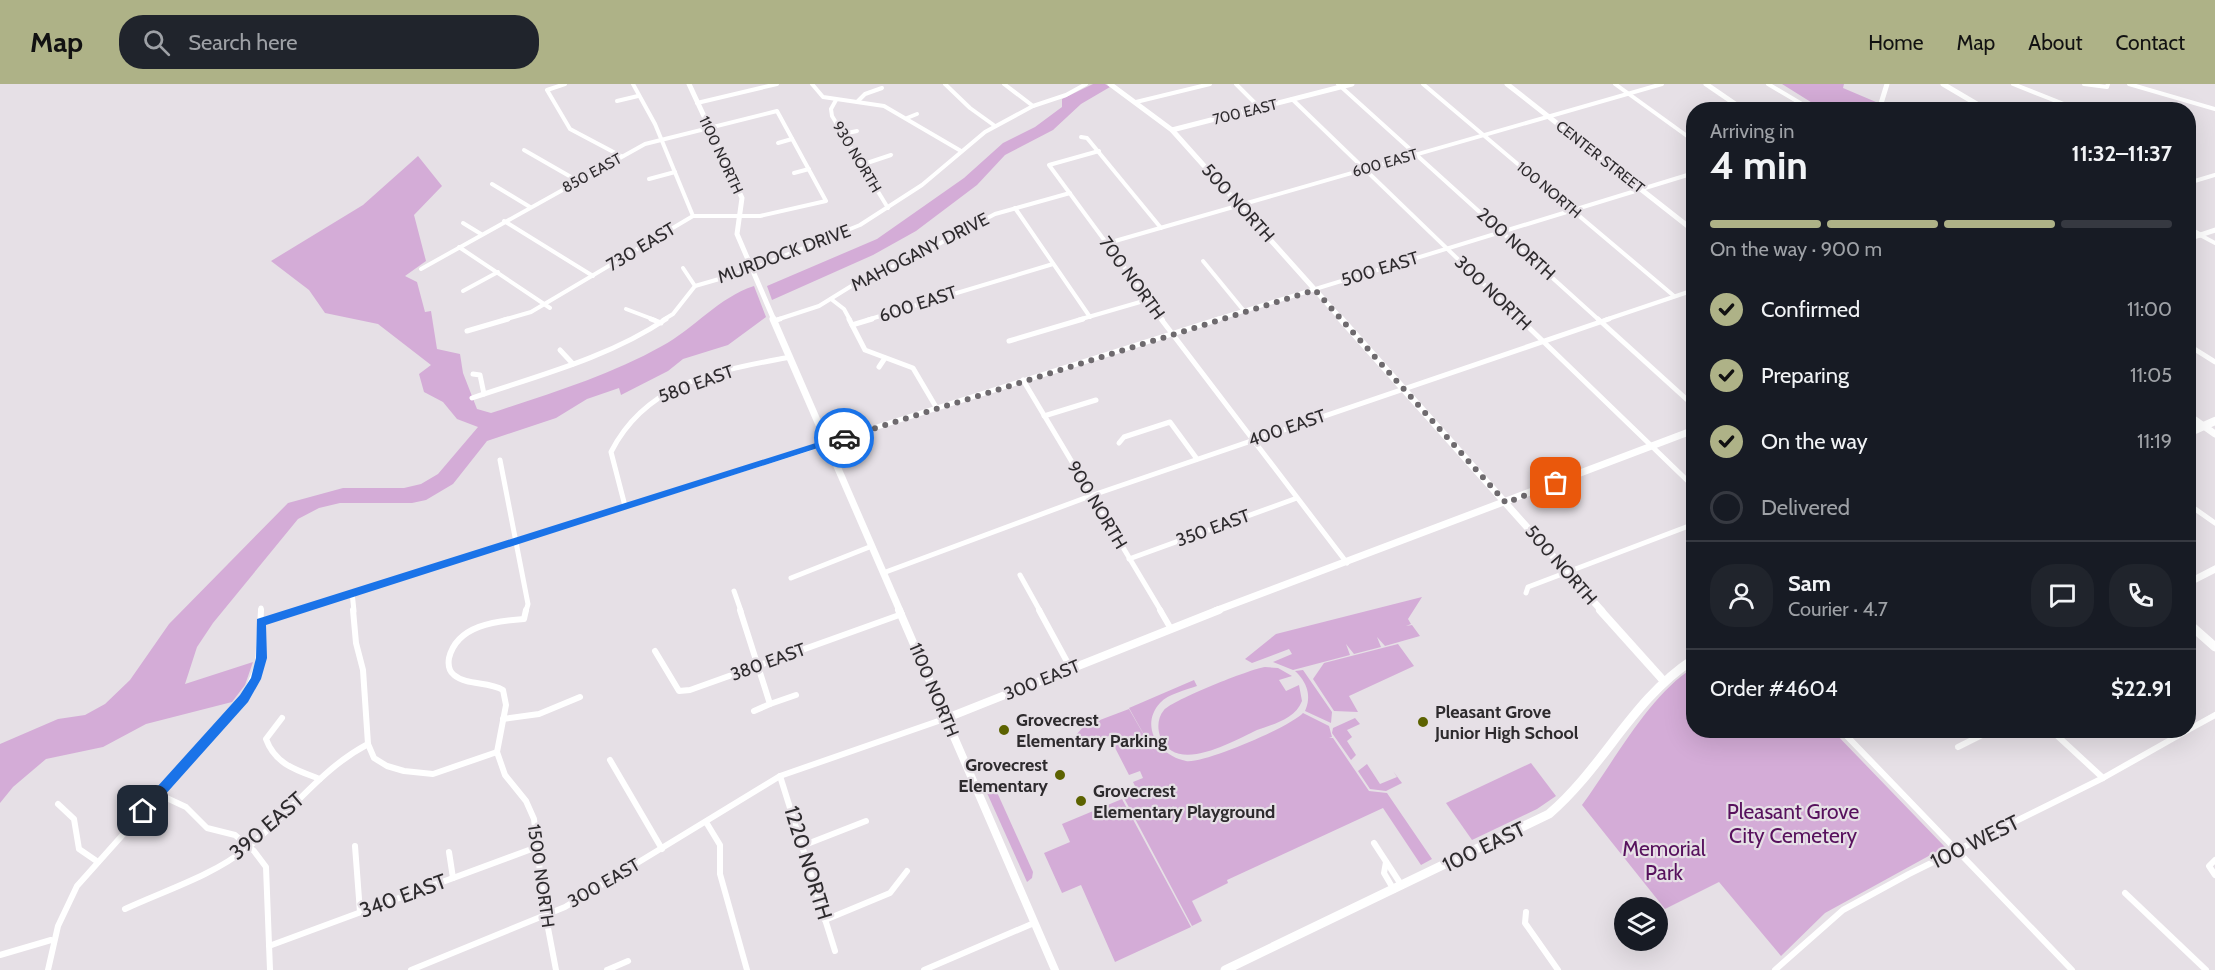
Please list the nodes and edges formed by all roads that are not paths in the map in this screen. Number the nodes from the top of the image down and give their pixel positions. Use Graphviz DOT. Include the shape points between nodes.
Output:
graph roads {
  1 [pos="565,84"];
  2 [pos="633,84"];
  3 [pos="688,84"];
  4 [pos="777,84"];
  5 [pos="812,84"];
  6 [pos="945,84"];
  7 [pos="1004,84"];
  8 [pos="1086,84"];
  9 [pos="1110,84"];
  10 [pos="1210,84"];
  11 [pos="1236,84"];
  12 [pos="1352,84"];
  13 [pos="1423,84"];
  14 [pos="1507,84"];
  15 [pos="1616,84"];
  16 [pos="1660,84"];
  17 [pos="1706,84"];
  18 [pos="1768,84"];
  19 [pos="1775,84"];
  20 [pos="1887,84"];
  21 [pos="1943,84"];
  22 [pos="2013,84"];
  23 [pos="2084,84"];
  24 [pos="2108,84"];
  25 [pos="2129,84"];
  26 [pos="1339,85"];
  27 [pos="882,88"];
  28 [pos="1785,93"];
  29 [pos="1629,94"];
  30 [pos="639,96"];
  31 [pos="1292,99"];
  32 [pos="836,100"];
  33 [pos="617,101"];
  34 [pos="857,102"];
  35 [pos="1136,102"];
  36 [pos="1732,102"];
  37 [pos="1799,102"];
  38 [pos="1881,102"];
  39 [pos="1973,102"];
  40 [pos="2059,102"];
  41 [pos="2191,102"];
  42 [pos="697,103"];
  43 [pos="2196,103"];
  44 [pos="1033,106"];
  45 [pos="1260,108"];
  46 [pos="2215,109"];
  47 [pos="917,114"];
  48 [pos="1549,117"];
  49 [pos="907,118"];
  50 [pos="995,126"];
  51 [pos="709,127"];
  52 [pos="857,130"];
  53 [pos="1172,130"];
  54 [pos="843,134"];
  55 [pos="1484,135"];
  56 [pos="1686,135"];
  57 [pos="1081,137"];
  58 [pos="661,139"];
  59 [pos="792,139"];
  60 [pos="778,143"];
  61 [pos="524,150"];
  62 [pos="960,151"];
  63 [pos="1099,151"];
  64 [pos="1415,154"];
  65 [pos="891,155"];
  66 [pos="621,156"];
  67 [pos="861,165"];
  68 [pos="809,169"];
  69 [pos="1363,169"];
  70 [pos="675,172"];
  71 [pos="794,173"];
  72 [pos="2215,175"];
  73 [pos="1686,176"];
  74 [pos="649,179"];
  75 [pos="578,181"];
  76 [pos="2196,181"];
  77 [pos="492,184"];
  78 [pos="1641,190"];
  79 [pos="1070,193"];
  80 [pos="1239,204"];
  81 [pos="530,207"];
  82 [pos="888,208"];
  83 [pos="1015,208"];
  84 [pos="1573,210"];
  85 [pos="741,215"];
  86 [pos="693,216"];
  87 [pos="504,221"];
  88 [pos="463,223"];
  89 [pos="1686,225"];
  90 [pos="1161,228"];
  91 [pos="2215,230"];
  92 [pos="1502,232"];
  93 [pos="2196,233"];
  94 [pos="482,234"];
  95 [pos="2200,235"];
  96 [pos="2196,236"];
  97 [pos="1108,243"];
  98 [pos="2215,243"];
  99 [pos="459,247"];
  100 [pos="1447,249"];
  101 [pos="1203,261"];
  102 [pos="1053,264"];
  103 [pos="683,268"];
  104 [pos="752,269"];
  105 [pos="420,270"];
  106 [pos="498,272"];
  107 [pos="593,276"];
  108 [pos="695,286"];
  109 [pos="1315,290"];
  110 [pos="462,291"];
  111 [pos="1686,292"];
  112 [pos="1674,296"];
  113 [pos="831,299"];
  114 [pos="1147,300"];
  115 [pos="548,306"];
  116 [pos="626,309"];
  117 [pos="1244,311"];
  118 [pos="1090,317"];
  119 [pos="774,321"];
  120 [pos="1602,321"];
  121 [pos="661,323"];
  122 [pos="852,325"];
  123 [pos="467,331"];
  124 [pos="1173,334"];
  125 [pos="1009,341"];
  126 [pos="1544,342"];
  127 [pos="560,350"];
  128 [pos="2196,350"];
  129 [pos="903,355"];
  130 [pos="790,357"];
  131 [pos="885,358"];
  132 [pos="898,361"];
  133 [pos="2215,362"];
  134 [pos="573,364"];
  135 [pos="879,367"];
  136 [pos="474,374"];
  137 [pos="1023,381"];
  138 [pos="1404,389"];
  139 [pos="484,394"];
  140 [pos="472,398"];
  141 [pos="1686,399"];
  142 [pos="1096,400"];
  143 [pos="936,407"];
  144 [pos="1044,416"];
  145 [pos="2196,420"];
  146 [pos="2215,421"];
  147 [pos="2204,426"];
  148 [pos="2196,430"];
  149 [pos="1686,433"];
  150 [pos="2215,434"];
  151 [pos="1252,440"];
  152 [pos="828,443"];
  153 [pos="1119,443"];
  154 [pos="1651,446"];
  155 [pos="1197,459"];
  156 [pos="500,460"];
  157 [pos="1686,479"];
  158 [pos="1093,495"];
  159 [pos="1297,498"];
  160 [pos="1506,503"];
  161 [pos="625,506"];
  162 [pos="2196,510"];
  163 [pos="2215,523"];
  164 [pos="1686,527"];
  165 [pos="515,540"];
  166 [pos="872,546"];
  167 [pos="1129,559"];
  168 [pos="1347,563"];
  169 [pos="2215,569"];
  170 [pos="1567,572"];
  171 [pos="883,573"];
  172 [pos="1020,575"];
  173 [pos="791,578"];
  174 [pos="2196,579"];
  175 [pos="734,591"];
  176 [pos="352,592"];
  177 [pos="1526,593"];
  178 [pos="261,608"];
  179 [pos="902,614"];
  180 [pos="261,622"];
  181 [pos="1171,629"];
  182 [pos="2196,630"];
  183 [pos="2215,647"];
  184 [pos="654,651"];
  185 [pos="450,653"];
  186 [pos="1686,664"];
  187 [pos="758,666"];
  188 [pos="1071,669"];
  189 [pos="1662,679"];
  190 [pos="796,695"];
  191 [pos="580,697"];
  192 [pos="770,704"];
  193 [pos="754,711"];
  194 [pos="2215,715"];
  195 [pos="282,718"];
  196 [pos="947,718"];
  197 [pos="503,719"];
  198 [pos="2196,725"];
  199 [pos="1851,738"];
  200 [pos="1976,738"];
  201 [pos="2060,738"];
  202 [pos="2173,738"];
  203 [pos="368,744"];
  204 [pos="1958,747"];
  205 [pos="497,752"];
  206 [pos="610,760"];
  207 [pos="780,776"];
  208 [pos="2103,778"];
  209 [pos="320,779"];
  210 [pos="158,794"];
  211 [pos="58,804"];
  212 [pos="866,821"];
  213 [pos="706,822"];
  214 [pos="1374,843"];
  215 [pos="355,846"];
  216 [pos="802,846"];
  217 [pos="248,847"];
  218 [pos="537,847"];
  219 [pos="662,849"];
  220 [pos="449,852"];
  221 [pos="1957,852"];
  222 [pos="2215,860"];
  223 [pos="98,862"];
  224 [pos="1386,862"];
  225 [pos="907,871"];
  226 [pos="2215,875"];
  227 [pos="453,878"];
  228 [pos="1398,888"];
  229 [pos="2125,893"];
  230 [pos="125,909"];
  231 [pos="360,912"];
  232 [pos="1526,912"];
  233 [pos="545,916"];
  234 [pos="825,920"];
  235 [pos="1034,924"];
  236 [pos="51,940"];
  237 [pos="269,946"];
  238 [pos="835,951"];
  239 [pos="0,955"];
  240 [pos="628,961"];
  241 [pos="48,970"];
  242 [pos="270,970"];
  243 [pos="411,970"];
  244 [pos="556,970"];
  245 [pos="607,970"];
  246 [pos="747,970"];
  247 [pos="924,970"];
  248 [pos="1055,970"];
  249 [pos="1225,970"];
  250 [pos="1558,970"];
  251 [pos="1775,970"];
  252 [pos="2072,970"];
  253 [pos="2206,970"];
  1 -- 66 [label="street" via="547,90 570,129"];
  2 -- 30 [label="street"];
  3 -- 42 [label="street, 1100 NORTH"];
  4 -- 42 [label="street"];
  5 -- 32 [label="street, 930 NORTH" via="820,96"];
  6 -- 50 [label="street"];
  7 -- 44 [label="street"];
  8 -- 44 [label="street, MURDOCK DRIVE"];
  9 -- 35 [label="street, 500 NORTH"];
  10 -- 35 [label="street"];
  11 -- 45 [label="street"];
  12 -- 26 [label="street, 700 EAST"];
  13 -- 55 [label="street, 100 NORTH"];
  14 -- 48 [label="street, CENTER STREET"];
  15 -- 29 [label="street"];
  16 -- 29 [label="street, 600 EAST"];
  17 -- 36 [label="street"];
  18 -- 28 [label="street"];
  19 -- 28 [label="street"];
  20 -- 38 [label="street"];
  21 -- 39 [label="street"];
  22 -- 40 [label="street"];
  23 -- 24 [label="street"];
  25 -- 41 [label="street"];
  26 -- 31 [label="street, 700 EAST"];
  26 -- 64 [label="street, 200 NORTH"];
  27 -- 34 [label="street" via="865,94"];
  28 -- 37 [label="street"];
  29 -- 48 [label="street, 600 EAST"];
  29 -- 56 [label="street"];
  30 -- 33 [label="street"];
  30 -- 58 [label="street"];
  31 -- 45 [label="street, 700 EAST"];
  31 -- 69 [label="street, 300 NORTH"];
  32 -- 34 [label="street"];
  32 -- 54 [label="street, 930 NORTH" via="831,113"];
  34 -- 49 [label="street" via="884,106"];
  35 -- 53 [label="street, 500 NORTH"];
  42 -- 51 [label="street, 1100 NORTH"];
  43 -- 46 [label="street"];
  44 -- 50 [label="street, MURDOCK DRIVE"];
  45 -- 53 [label="street, 700 EAST"];
  47 -- 49 [label="street"];
  48 -- 55 [label="street, 600 EAST"];
  48 -- 78 [label="street, CENTER STREET"];
  49 -- 62 [label="street"];
  50 -- 62 [label="street, MURDOCK DRIVE"];
  51 -- 58 [label="street, 850 EAST"];
  51 -- 59 [label="street, 850 EAST" via="777,111"];
  51 -- 85 [label="street, 1100 NORTH" via="742,198"];
  52 -- 54 [label="street"];
  53 -- 80 [label="street, 500 NORTH"];
  54 -- 67 [label="street, 930 NORTH"];
  55 -- 64 [label="street, 600 EAST"];
  55 -- 84 [label="street, 100 NORTH"];
  57 -- 63 [label="street"];
  58 -- 66 [label="street, 850 EAST"];
  58 -- 70 [label="street"];
  59 -- 60 [label="street"];
  59 -- 68 [label="street"];
  61 -- 75 [label="street"];
  62 -- 82 [label="street, MURDOCK DRIVE" via="922,185"];
  63 -- 79 [label="street, 700 NORTH" via="1049,165"];
  63 -- 90 [label="street"];
  64 -- 69 [label="street, 600 EAST"];
  64 -- 92 [label="street, 200 NORTH"];
  65 -- 67 [label="street"];
  66 -- 75 [label="street, 850 EAST"];
  67 -- 82 [label="street, 930 NORTH"];
  68 -- 71 [label="street"];
  68 -- 85 [label="street, 730 EAST" via="826,201 771,214"];
  69 -- 80 [label="street, 600 EAST"];
  69 -- 100 [label="street, 300 NORTH"];
  70 -- 74 [label="street"];
  70 -- 86 [label="street"];
  72 -- 76 [label="street"];
  73 -- 78 [label="street, 500 EAST"];
  75 -- 81 [label="street, 850 EAST"];
  77 -- 81 [label="street"];
  78 -- 84 [label="street, 500 EAST"];
  78 -- 89 [label="street, CENTER STREET"];
  79 -- 83 [label="street, MAHOGANY DRIVE"];
  79 -- 97 [label="street, 700 NORTH"];
  80 -- 90 [label="street, 600 EAST"];
  80 -- 109 [label="street, 500 NORTH"];
  81 -- 87 [label="street, 850 EAST"];
  82 -- 104 [label="street, MURDOCK DRIVE" via="860,225"];
  83 -- 102 [label="street"];
  83 -- 113 [label="street, MAHOGANY DRIVE" via="968,227"];
  84 -- 92 [label="street, 500 EAST"];
  84 -- 112 [label="street, 100 NORTH"];
  85 -- 86 [label="street, 730 EAST"];
  85 -- 104 [label="street, 1100 NORTH" via="737,234"];
  86 -- 107 [label="street, 730 EAST"];
  87 -- 94 [label="street, 850 EAST"];
  87 -- 107 [label="street"];
  88 -- 94 [label="street"];
  90 -- 97 [label="street, 600 EAST"];
  91 -- 95 [label="street"];
  92 -- 100 [label="street, 500 EAST"];
  92 -- 120 [label="street, 200 NORTH"];
  93 -- 95 [label="street"];
  94 -- 99 [label="street, 850 EAST"];
  95 -- 96 [label="street"];
  95 -- 98 [label="street"];
  97 -- 114 [label="street, 700 NORTH"];
  99 -- 105 [label="street, 850 EAST"];
  99 -- 106 [label="street"];
  100 -- 109 [label="street, 500 EAST"];
  100 -- 126 [label="street, 300 NORTH"];
  101 -- 117 [label="street"];
  102 -- 118 [label="street"];
  102 -- 122 [label="street, 600 EAST"];
  103 -- 108 [label="street"];
  104 -- 108 [label="street, MURDOCK DRIVE"];
  104 -- 119 [label="street, 1100 NORTH"];
  106 -- 110 [label="street"];
  106 -- 115 [label="street"];
  107 -- 115 [label="street, 730 EAST"];
  108 -- 121 [label="street, MURDOCK DRIVE" via="674,314"];
  109 -- 117 [label="street, 500 EAST"];
  109 -- 138 [label="street, 500 NORTH"];
  111 -- 112 [label="street, 400 EAST"];
  112 -- 120 [label="street, 400 EAST"];
  113 -- 119 [label="street, MAHOGANY DRIVE"];
  113 -- 122 [label="street" via="844,309"];
  114 -- 118 [label="street"];
  114 -- 124 [label="street, 700 NORTH"];
  115 -- 123 [label="street, 730 EAST"];
  116 -- 121 [label="street"];
  117 -- 124 [label="street, 500 EAST"];
  118 -- 125 [label="street"];
  119 -- 130 [label="street, 1100 NORTH"];
  120 -- 126 [label="street, 400 EAST"];
  120 -- 141 [label="street, 200 NORTH"];
  121 -- 134 [label="street, MURDOCK DRIVE"];
  122 -- 131 [label="street" via="865,350"];
  124 -- 137 [label="street, 500 EAST"];
  124 -- 151 [label="street, 700 NORTH"];
  126 -- 138 [label="street, 400 EAST"];
  126 -- 154 [label="street, 300 NORTH"];
  127 -- 134 [label="street"];
  128 -- 133 [label="street"];
  129 -- 132 [label="street"];
  130 -- 152 [label="street, 1100 NORTH"];
  130 -- 161 [label="street, 580 EAST" via="728,371 649,402 619,436 611,452"];
  131 -- 132 [label="street"];
  131 -- 135 [label="street"];
  132 -- 143 [label="street" via="915,370"];
  134 -- 139 [label="street, MURDOCK DRIVE"];
  136 -- 139 [label="street" via="480,375"];
  137 -- 143 [label="street, 500 EAST"];
  137 -- 144 [label="street, 900 NORTH"];
  138 -- 151 [label="street, 400 EAST"];
  138 -- 160 [label="street, 500 NORTH"];
  139 -- 140 [label="street, MURDOCK DRIVE"];
  142 -- 144 [label="street"];
  143 -- 152 [label="street, 500 EAST"];
  144 -- 158 [label="street, 900 NORTH"];
  145 -- 147 [label="street"];
  146 -- 147 [label="main road"];
  147 -- 148 [label="main road"];
  147 -- 150 [label="street"];
  149 -- 154 [label="street, 300 EAST"];
  151 -- 155 [label="street, 400 EAST"];
  151 -- 159 [label="street, 700 NORTH"];
  152 -- 161 [label="street, 500 EAST"];
  152 -- 166 [label="street, 1100 NORTH"];
  153 -- 155 [label="street" via="1124,437 1170,422"];
  154 -- 157 [label="street, 300 NORTH"];
  154 -- 160 [label="street, 300 EAST"];
  155 -- 158 [label="street, 400 EAST"];
  156 -- 165 [label="street"];
  158 -- 167 [label="street, 900 NORTH"];
  158 -- 171 [label="street, 400 EAST"];
  159 -- 167 [label="street, 350 EAST"];
  159 -- 168 [label="street, 700 NORTH"];
  160 -- 168 [label="street, 300 EAST"];
  160 -- 170 [label="street, 500 NORTH"];
  161 -- 165 [label="street, 500 EAST"];
  162 -- 163 [label="street"];
  164 -- 170 [label="street"];
  165 -- 176 [label="street, 500 EAST"];
  165 -- 185 [label="street" via="528,604 524,619 480,626 462,637"];
  166 -- 171 [label="street, 1100 NORTH"];
  166 -- 173 [label="street"];
  167 -- 181 [label="street, 900 NORTH"];
  168 -- 181 [label="street, 300 EAST"];
  169 -- 174 [label="street"];
  170 -- 177 [label="street" via="1528,587"];
  170 -- 189 [label="street, 500 NORTH"];
  171 -- 179 [label="street, 1100 NORTH"];
  172 -- 188 [label="street"];
  175 -- 187 [label="street"];
  176 -- 180 [label="street, 500 EAST"];
  176 -- 203 [label="street"];
  178 -- 180 [label="street"];
  179 -- 187 [label="street, 380 EAST"];
  179 -- 196 [label="street, 1100 NORTH"];
  180 -- 210 [label="street" via="261,658 256,679 244,699"];
  181 -- 188 [label="street, 300 EAST"];
  182 -- 183 [label="main road"];
  184 -- 187 [label="street, 380 EAST" via="679,691"];
  185 -- 197 [label="street" via="450,670 455,676 492,682 503,690"];
  186 -- 189 [label="main road, 100 EAST"];
  187 -- 192 [label="street"];
  188 -- 196 [label="street, 300 EAST"];
  189 -- 228 [label="main road, 100 EAST" via="1567,801 1520,830"];
  190 -- 192 [label="street"];
  191 -- 197 [label="street" via="539,714"];
  192 -- 193 [label="street"];
  194 -- 198 [label="street, 100 WEST"];
  195 -- 209 [label="street" via="266,739 269,750 277,761"];
  196 -- 207 [label="street, 300 EAST"];
  196 -- 235 [label="street, 1100 NORTH"];
  197 -- 205 [label="street"];
  199 -- 221 [label="street"];
  200 -- 204 [label="street"];
  201 -- 208 [label="street"];
  202 -- 208 [label="street, 100 WEST"];
  203 -- 205 [label="street" via="374,758 387,766 418,774 443,772"];
  203 -- 209 [label="street, 390 EAST" via="343,758"];
  205 -- 218 [label="street, 1500 NORTH" via="505,775 526,801 534,819"];
  206 -- 219 [label="street"];
  207 -- 213 [label="street, 300 EAST"];
  207 -- 216 [label="street, 1220 NORTH"];
  208 -- 221 [label="street, 100 WEST"];
  209 -- 217 [label="street, 390 EAST"];
  210 -- 217 [label="street" via="186,807 207,828 235,835"];
  210 -- 223 [label="street"];
  211 -- 223 [label="street" via="74,819 79,849"];
  212 -- 216 [label="street"];
  213 -- 219 [label="street, 300 EAST"];
  213 -- 246 [label="street" via="720,844 720,874"];
  214 -- 224 [label="street"];
  215 -- 231 [label="street"];
  216 -- 234 [label="street, 1220 NORTH"];
  217 -- 230 [label="street, 390 EAST" via="214,868"];
  217 -- 237 [label="street" via="266,867"];
  218 -- 227 [label="street, 340 EAST"];
  218 -- 233 [label="street, 1500 NORTH"];
  219 -- 233 [label="street, 300 EAST"];
  220 -- 227 [label="street"];
  221 -- 251 [label="street, 100 WEST" via="1835,916"];
  221 -- 252 [label="street"];
  222 -- 226 [label="street" via="2210,866"];
  223 -- 236 [label="street" via="77,886"];
  224 -- 228 [label="street" via="1384,873"];
  225 -- 234 [label="street" via="890,893"];
  227 -- 231 [label="street, 340 EAST"];
  228 -- 249 [label="main road, 100 EAST"];
  229 -- 253 [label="street"];
  231 -- 237 [label="street, 340 EAST"];
  232 -- 250 [label="street" via="1524,923"];
  233 -- 243 [label="street, 300 EAST"];
  233 -- 244 [label="street, 1500 NORTH"];
  234 -- 238 [label="street, 1220 NORTH"];
  235 -- 247 [label="street"];
  235 -- 248 [label="street, 1100 NORTH"];
  236 -- 239 [label="street"];
  236 -- 241 [label="street"];
  237 -- 242 [label="street"];
  240 -- 245 [label="street"];
}
